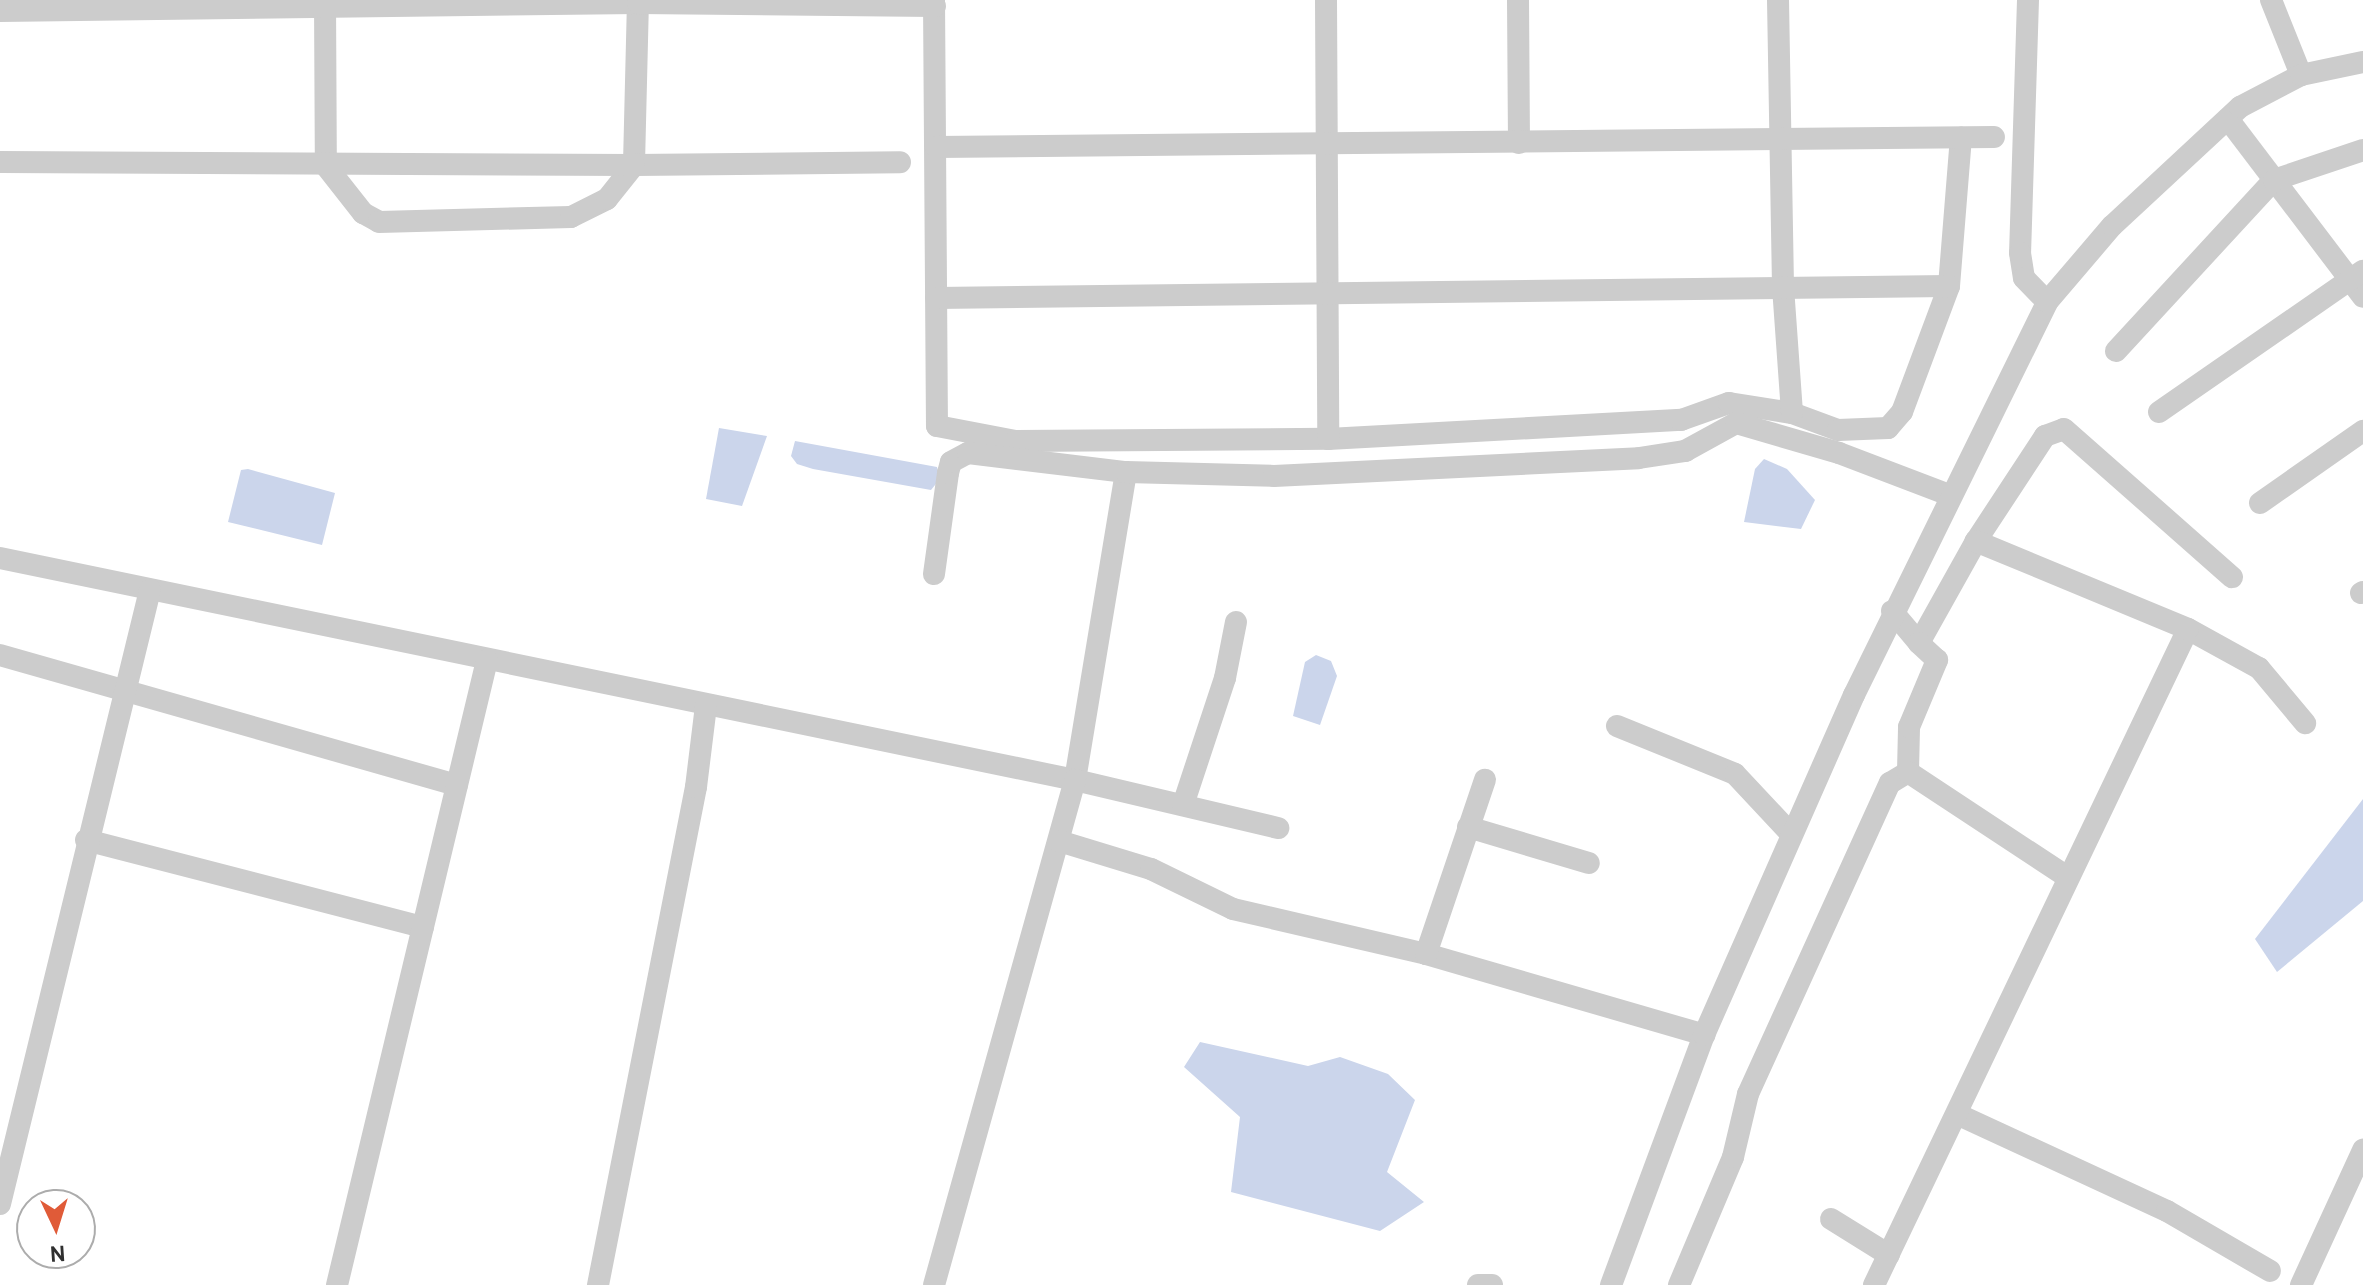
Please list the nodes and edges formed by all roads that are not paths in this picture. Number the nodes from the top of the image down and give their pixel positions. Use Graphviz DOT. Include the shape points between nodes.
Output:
graph roads {
  1 [pos="1326,0"];
  2 [pos="1518,0"];
  3 [pos="1778,0"];
  4 [pos="2028,0"];
  5 [pos="2271,0"];
  6 [pos="638,2"];
  7 [pos="325,3"];
  8 [pos="934,3"];
  9 [pos="0,11"];
  10 [pos="2363,62"];
  11 [pos="2301,75"];
  12 [pos="2228,119"];
  13 [pos="1961,137"];
  14 [pos="1994,137"];
  15 [pos="1782,139"];
  16 [pos="1519,143"];
  17 [pos="1327,145"];
  18 [pos="936,147"];
  19 [pos="2363,150"];
  20 [pos="0,162"];
  21 [pos="900,162"];
  22 [pos="634,165"];
  23 [pos="326,166"];
  24 [pos="2274,180"];
  25 [pos="2359,283"];
  26 [pos="1949,286"];
  27 [pos="1783,287"];
  28 [pos="1327,297"];
  29 [pos="936,298"];
  30 [pos="2047,302"];
  31 [pos="2116,351"];
  32 [pos="2159,412"];
  33 [pos="1792,413"];
  34 [pos="2363,431"];
  35 [pos="1328,439"];
  36 [pos="1126,472"];
  37 [pos="1949,495"];
  38 [pos="2260,503"];
  39 [pos="1976,541"];
  40 [pos="0,558"];
  41 [pos="934,574"];
  42 [pos="2232,577"];
  43 [pos="150,590"];
  44 [pos="1892,611"];
  45 [pos="1236,622"];
  46 [pos="2188,629"];
  47 [pos="1919,643"];
  48 [pos="0,655"];
  49 [pos="487,660"];
  50 [pos="123,691"];
  51 [pos="706,706"];
  52 [pos="2305,723"];
  53 [pos="1617,726"];
  54 [pos="1908,772"];
  55 [pos="1075,780"];
  56 [pos="1485,780"];
  57 [pos="457,785"];
  58 [pos="1183,805"];
  59 [pos="1468,827"];
  60 [pos="1278,828"];
  61 [pos="1792,835"];
  62 [pos="86,840"];
  63 [pos="1059,841"];
  64 [pos="1589,863"];
  65 [pos="2066,876"];
  66 [pos="423,927"];
  67 [pos="1426,954"];
  68 [pos="1704,1035"];
  69 [pos="1959,1115"];
  70 [pos="2363,1150"];
  71 [pos="0,1204"];
  72 [pos="1831,1219"];
  73 [pos="1889,1255"];
  74 [pos="2270,1271"];
  75 [pos="337,1285"];
  76 [pos="598,1285"];
  77 [pos="934,1285"];
  78 [pos="1478,1285"];
  79 [pos="1492,1285"];
  80 [pos="1611,1285"];
  81 [pos="1679,1285"];
  82 [pos="1874,1285"];
  83 [pos="2301,1285"];
  1 -- 17 [label="street"];
  2 -- 16 [label="street"];
  3 -- 15 [label="street"];
  4 -- 30 [label="street" via="2020,253 2024,278"];
  5 -- 11 [label="street"];
  6 -- 7 [label="street"];
  6 -- 8 [label="street"];
  6 -- 22 [label="street"];
  7 -- 9 [label="street"];
  7 -- 23 [label="street"];
  8 -- 18 [label="street"];
  10 -- 11 [label="street"];
  11 -- 12 [label="street"];
  12 -- 24 [label="street"];
  12 -- 30 [label="street" via="2112,226"];
  13 -- 14 [label="street"];
  13 -- 15 [label="street"];
  13 -- 26 [label="street"];
  15 -- 16 [label="street"];
  15 -- 27 [label="street"];
  16 -- 17 [label="street"];
  17 -- 18 [label="street"];
  17 -- 28 [label="street"];
  18 -- 29 [label="street"];
  19 -- 24 [label="street"];
  20 -- 23 [label="street"];
  21 -- 22 [label="street"];
  22 -- 23 [label="street"];
  22 -- 23 [label="street" via="607,199 571,217 379,222 363,213"];
  24 -- 25 [label="street"];
  24 -- 31 [label="street"];
  25 -- 32 [label="street"];
  26 -- 27 [label="street"];
  26 -- 33 [label="street" via="1902,412 1888,428 1838,430"];
  27 -- 28 [label="street"];
  27 -- 33 [label="street"];
  28 -- 29 [label="street"];
  28 -- 35 [label="street"];
  29 -- 35 [label="street" via="937,426 1016,441"];
  30 -- 37 [label="street"];
  33 -- 35 [label="street" via="1729,403 1681,420"];
  34 -- 38 [label="street"];
  36 -- 37 [label="street" via="1274,476 1639,458 1685,451 1736,423 1839,453"];
  36 -- 41 [label="street" via="959,456 948,473"];
  36 -- 55 [label="street"];
  37 -- 44 [label="street"];
  39 -- 42 [label="street" via="2045,436 2064,429"];
  39 -- 46 [label="street"];
  39 -- 47 [label="street"];
  40 -- 43 [label="street"];
  43 -- 49 [label="street"];
  43 -- 50 [label="street"];
  44 -- 47 [label="street"];
  44 -- 61 [label="street"];
  45 -- 58 [label="street" via="1225,678"];
  46 -- 52 [label="street" via="2259,668"];
  46 -- 65 [label="street"];
  47 -- 54 [label="street" via="1937,660 1909,727"];
  48 -- 50 [label="street"];
  49 -- 51 [label="street"];
  49 -- 57 [label="street"];
  50 -- 57 [label="street"];
  50 -- 62 [label="street"];
  51 -- 55 [label="street"];
  51 -- 76 [label="street" via="694,802"];
  53 -- 61 [label="street" via="1735,774"];
  54 -- 65 [label="street"];
  54 -- 81 [label="street" via="1890,783 1748,1094 1710,1218"];
  55 -- 58 [label="street"];
  55 -- 63 [label="street"];
  56 -- 59 [label="street"];
  57 -- 66 [label="street"];
  58 -- 60 [label="street"];
  59 -- 64 [label="street"];
  59 -- 67 [label="street"];
  61 -- 68 [label="street"];
  62 -- 66 [label="street"];
  62 -- 71 [label="street"];
  63 -- 67 [label="street" via="1151,869 1233,909"];
  63 -- 77 [label="street"];
  65 -- 69 [label="street"];
  66 -- 75 [label="street"];
  67 -- 68 [label="street"];
  68 -- 80 [label="street"];
  69 -- 73 [label="street"];
  69 -- 74 [label="street" via="2167,1211"];
  70 -- 83 [label="street"];
  72 -- 73 [label="street"];
  73 -- 82 [label="street"];
  78 -- 79 [label="street"];
}
